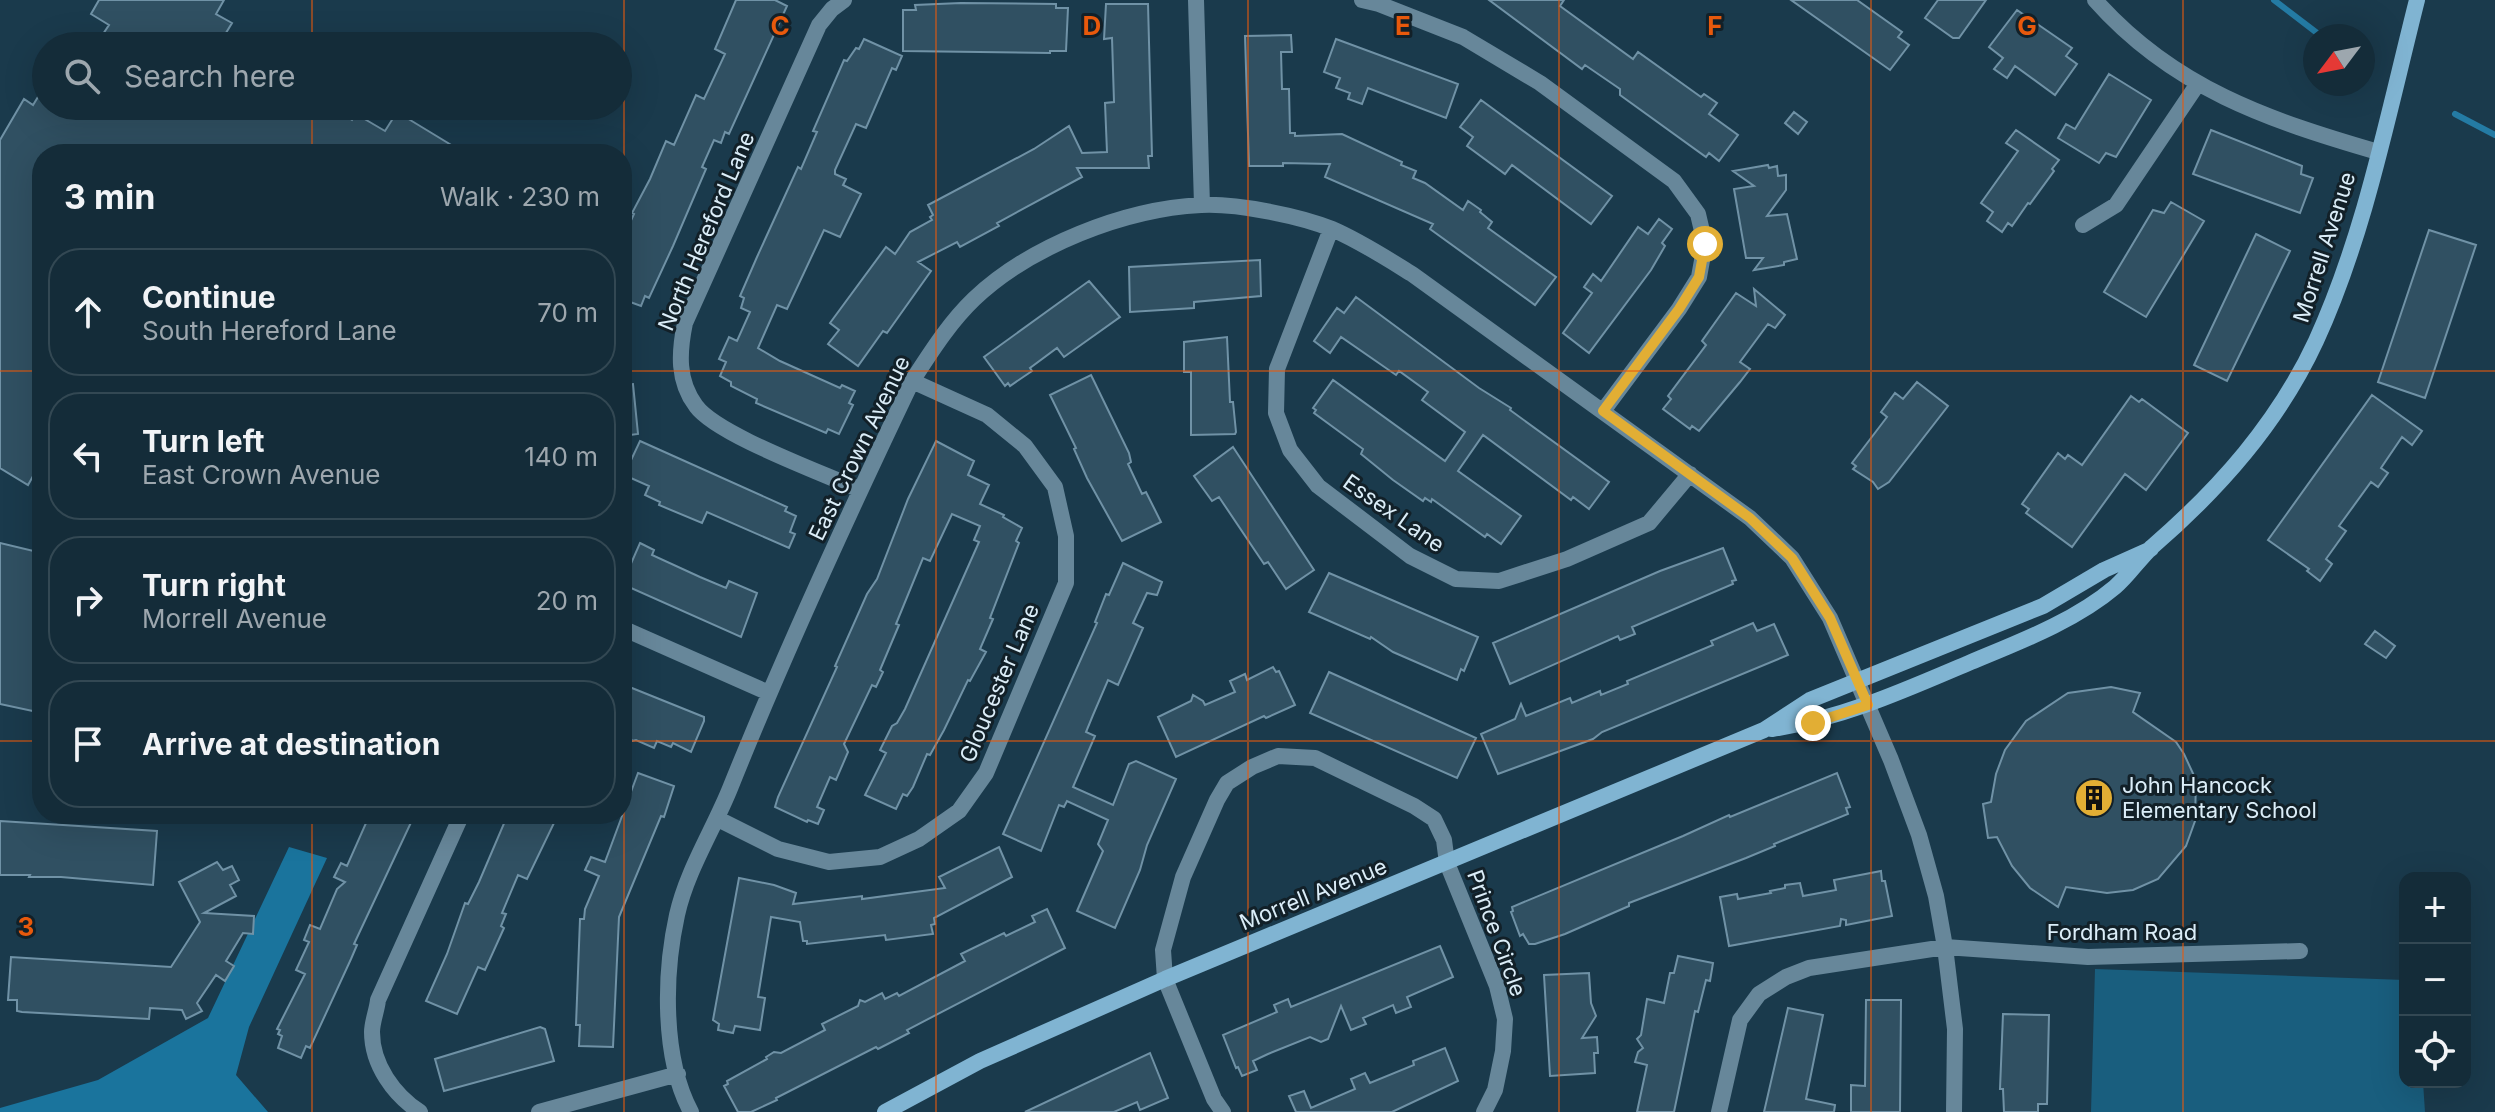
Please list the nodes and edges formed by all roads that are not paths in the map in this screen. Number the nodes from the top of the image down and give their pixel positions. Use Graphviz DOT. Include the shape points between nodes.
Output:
graph roads {
  1 [pos="844,0"];
  2 [pos="1196,0"];
  3 [pos="1362,0"];
  4 [pos="2095,0"];
  5 [pos="2417,0"];
  6 [pos="2197,85"];
  7 [pos="2378,152"];
  8 [pos="1202,205"];
  9 [pos="2083,225"];
  10 [pos="1331,229"];
  11 [pos="912,381"];
  12 [pos="1603,411"];
  13 [pos="1690,474"];
  14 [pos="860,490"];
  15 [pos="2151,549"];
  16 [pos="632,632"];
  17 [pos="1858,681"];
  18 [pos="769,693"];
  19 [pos="1868,705"];
  20 [pos="1764,730"];
  21 [pos="718,819"];
  22 [pos="457,824"];
  23 [pos="1447,863"];
  24 [pos="1945,947"];
  25 [pos="2300,951"];
  26 [pos="1165,979"];
  27 [pos="678,1074"];
  28 [pos="420,1112"];
  29 [pos="539,1112"];
  30 [pos="691,1112"];
  31 [pos="885,1112"];
  32 [pos="1223,1112"];
  33 [pos="1484,1112"];
  34 [pos="1719,1112"];
  35 [pos="1954,1112"];
  1 -- 14 [label="street, North Hereford Lane" via="819,25 685,323 680,350 682,377 696,407 723,429"];
  2 -- 8 [label="street"];
  3 -- 12 [label="street" via="1463,37 1540,83 1674,181 1698,214 1705,244 1699,277"];
  4 -- 6 [label="street"];
  5 -- 7 [label="street, Morrell Avenue"];
  6 -- 7 [label="street" via="2248,110"];
  6 -- 9 [label="street" via="2116,205"];
  7 -- 15 [label="street, Morrell Avenue" via="2336,295 2293,384 2227,477"];
  8 -- 10 [label="street, East Crown Avenue" via="1290,216"];
  8 -- 11 [label="street, East Crown Avenue" via="1134,216 1075,236 1022,263 975,298 940,337"];
  10 -- 12 [label="street, East Crown Avenue" via="1412,274"];
  10 -- 13 [label="street, Essex Lane" via="1277,369 1276,413 1290,450 1318,486 1410,556 1456,579 1499,581 1567,559 1649,523"];
  11 -- 14 [label="street, East Crown Avenue"];
  11 -- 21 [label="street, Gloucester Lane" via="987,415 1025,446 1055,487 1066,536 1066,583 986,773 959,811 919,839 880,857 829,862 778,849"];
  12 -- 13 [label="street, East Crown Avenue"];
  13 -- 17 [label="street, East Crown Avenue" via="1750,518 1792,558 1830,618"];
  14 -- 18 [label="street, East Crown Avenue"];
  15 -- 17 [label="street, Morrell Avenue" via="2043,606"];
  15 -- 19 [label="street, Morrell Avenue" via="2115,587 2079,611 2000,651"];
  16 -- 18 [label="street"];
  17 -- 19 [label="street, East Crown Avenue"];
  17 -- 20 [label="street, Morrell Avenue" via="1810,700"];
  18 -- 21 [label="street, East Crown Avenue"];
  19 -- 20 [label="street, Morrell Avenue" via="1813,723"];
  19 -- 24 [label="street, East Crown Avenue" via="1919,835"];
  20 -- 23 [label="street, Morrell Avenue"];
  21 -- 27 [label="street, East Crown Avenue" via="690,876 671,954 670,1031"];
  22 -- 28 [label="street" via="378,1000 372,1033 381,1068 398,1096"];
  23 -- 26 [label="street, Morrell Avenue"];
  23 -- 26 [label="street, Prince Circle" via="1434,819 1414,806 1315,758 1278,756 1227,783 1217,800 1169,922 1163,950"];
  23 -- 33 [label="street, Prince Circle" via="1497,986 1505,1019 1495,1090"];
  24 -- 25 [label="street, Fordham Road" via="2088,957"];
  24 -- 34 [label="street, Fordham Road" via="1809,968 1759,994 1740,1020"];
  24 -- 35 [label="street, East Crown Avenue" via="1955,1029"];
  26 -- 31 [label="street, Morrell Avenue" via="980,1061"];
  26 -- 32 [label="street"];
  27 -- 29 [label="street"];
  27 -- 30 [label="street, East Crown Avenue"];
}
